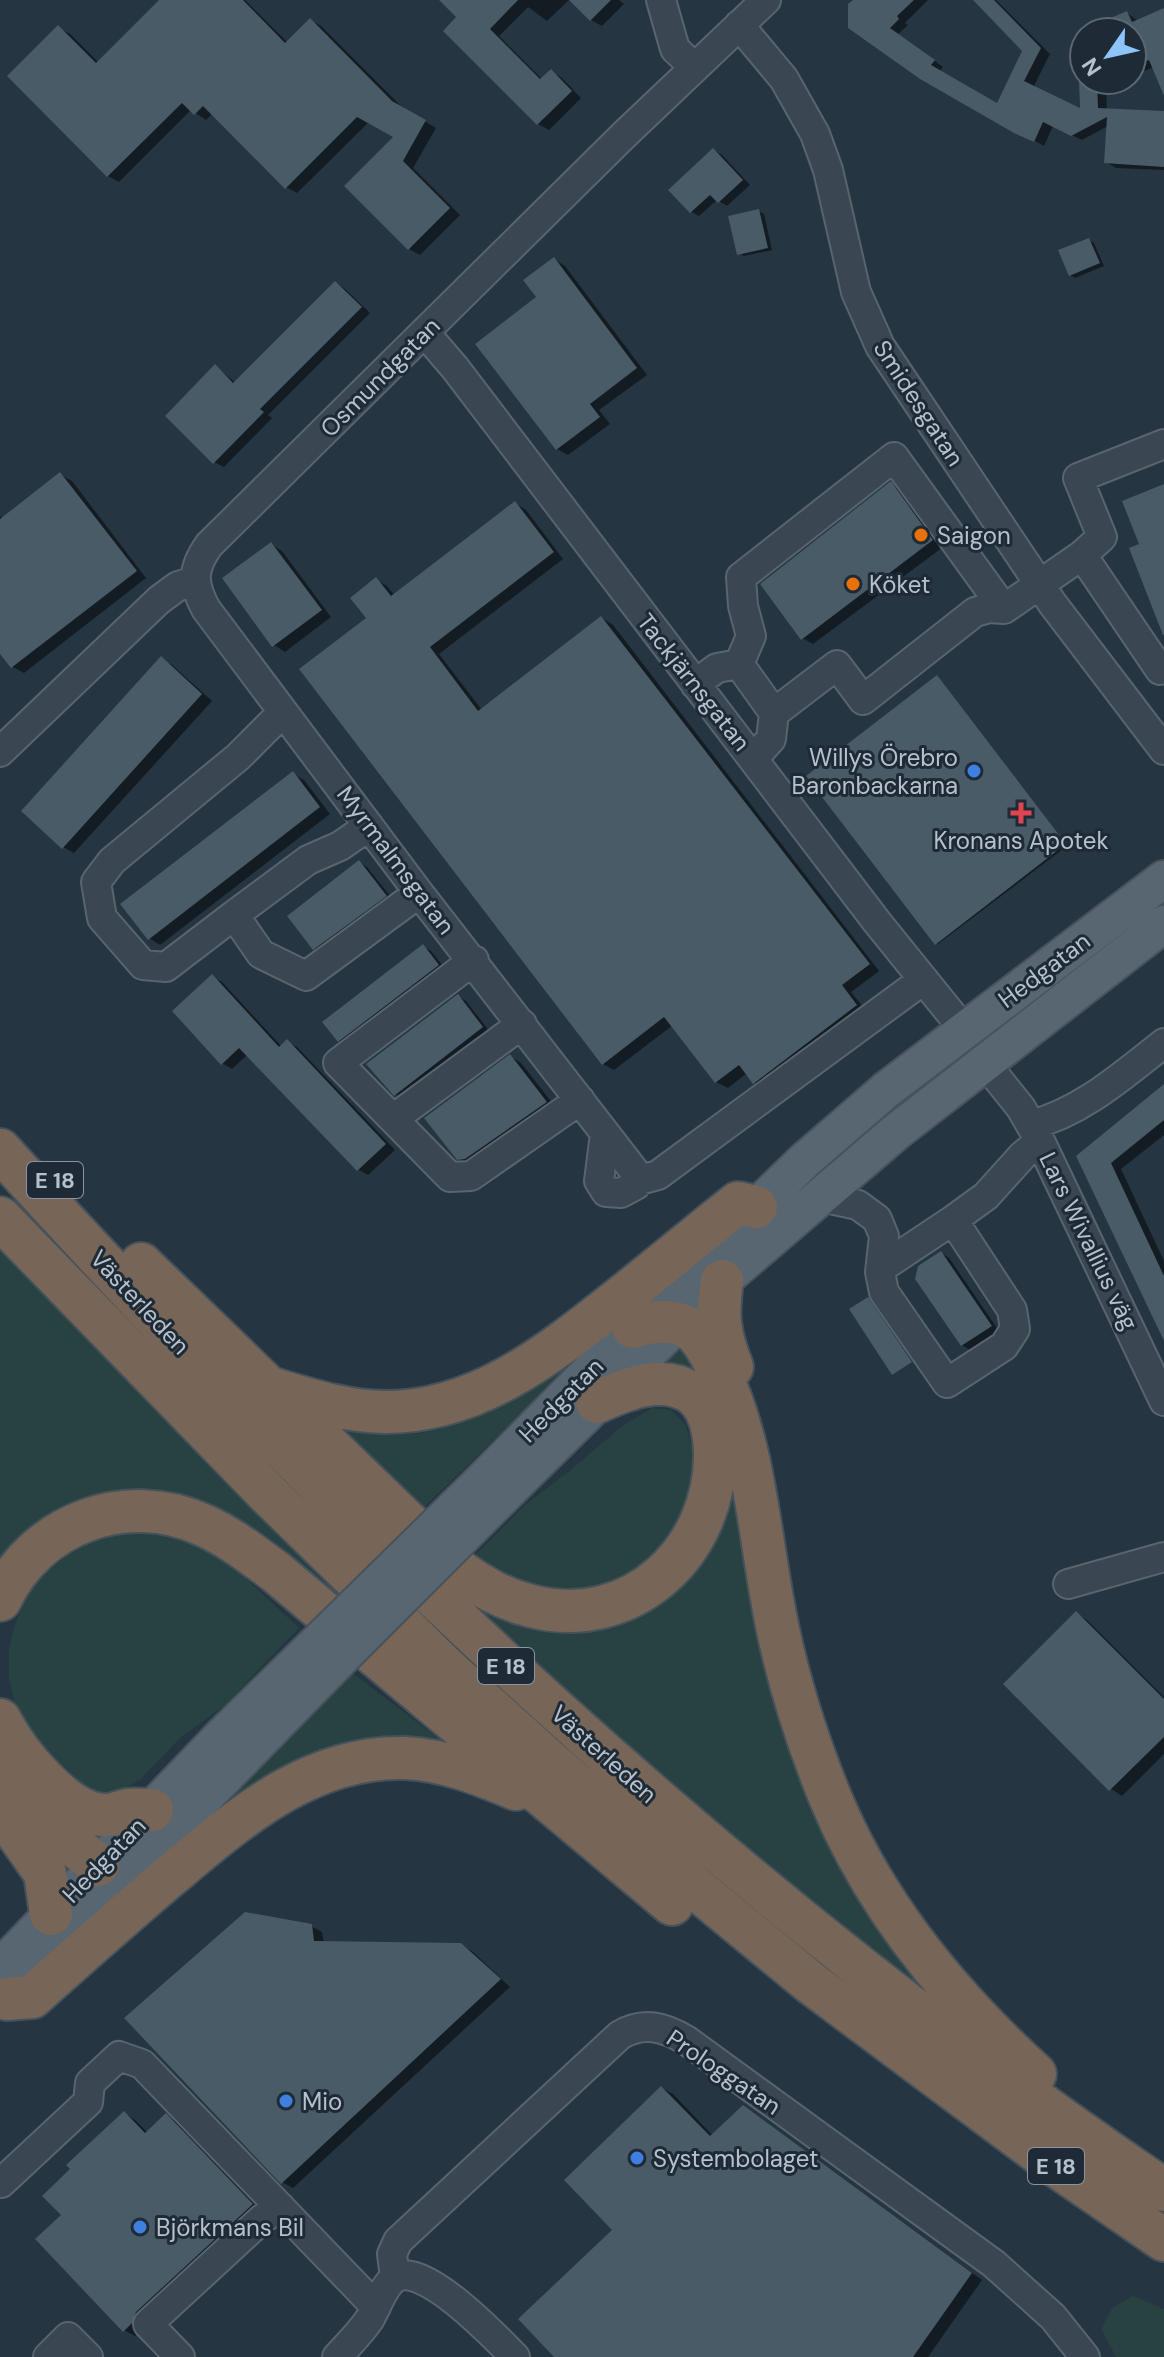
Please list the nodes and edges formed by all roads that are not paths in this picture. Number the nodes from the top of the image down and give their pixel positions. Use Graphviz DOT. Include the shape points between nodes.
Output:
graph roads {
  1 [pos="661,0"];
  2 [pos="766,0"];
  3 [pos="739,25"];
  4 [pos="694,67"];
  5 [pos="425,333"];
  6 [pos="1164,444"];
  7 [pos="1082,555"];
  8 [pos="195,581"];
  9 [pos="1040,586"];
  10 [pos="1004,609"];
  11 [pos="739,664"];
  12 [pos="1162,673"];
  13 [pos="695,684"];
  14 [pos="1123,697"];
  15 [pos="283,712"];
  16 [pos="774,713"];
  17 [pos="1164,750"];
  18 [pos="0,752"];
  19 [pos="753,759"];
  20 [pos="369,826"];
  21 [pos="1164,879"];
  22 [pos="419,893"];
  23 [pos="234,915"];
  24 [pos="1164,924"];
  25 [pos="474,960"];
  26 [pos="923,980"];
  27 [pos="522,1024"];
  28 [pos="965,1031"];
  29 [pos="1164,1043"];
  30 [pos="985,1063"];
  31 [pos="580,1100"];
  32 [pos="393,1119"];
  33 [pos="0,1125"];
  34 [pos="1035,1133"];
  35 [pos="0,1150"];
  36 [pos="821,1197"];
  37 [pos="756,1207"];
  38 [pos="0,1218"];
  39 [pos="953,1220"];
  40 [pos="881,1268"];
  41 [pos="719,1284"];
  42 [pos="677,1325"];
  43 [pos="633,1327"];
  44 [pos="1156,1364"];
  45 [pos="726,1385"];
  46 [pos="268,1388"];
  47 [pos="1164,1401"];
  48 [pos="597,1402"];
  49 [pos="493,1488"];
  50 [pos="1164,1557"];
  51 [pos="1068,1584"];
  52 [pos="0,1600"];
  53 [pos="329,1650"];
  54 [pos="0,1720"];
  55 [pos="0,1764"];
  56 [pos="547,1801"];
  57 [pos="0,1809"];
  58 [pos="152,1810"];
  59 [pos="108,1874"];
  60 [pos="51,1914"];
  61 [pos="2,1992"];
  62 [pos="952,2086"];
  63 [pos="1066,2121"];
  64 [pos="1,2183"];
  65 [pos="1164,2190"];
  66 [pos="280,2207"];
  67 [pos="1164,2240"];
  68 [pos="395,2278"];
  69 [pos="376,2307"];
  70 [pos="48,2357"];
  71 [pos="88,2357"];
  72 [pos="180,2357"];
  73 [pos="337,2357"];
  74 [pos="515,2357"];
  75 [pos="1085,2357"];
  1 -- 4 [label="street" via="675,49"];
  2 -- 3 [label="street, Osmundgatan"];
  3 -- 4 [label="street, Osmundgatan"];
  3 -- 9 [label="street, Smidesgatan" via="784,79 815,134 856,292 880,346"];
  4 -- 5 [label="street, Osmundgatan"];
  5 -- 8 [label="street, Osmundgatan" via="209,545 198,561"];
  5 -- 13 [label="street, Tackjärnsgatan"];
  6 -- 7 [label="street" via="1078,478 1102,537"];
  7 -- 9 [label="street"];
  7 -- 12 [label="street"];
  8 -- 15 [label="street, Myrmalmsgatan" via="206,609"];
  8 -- 18 [label="street" via="159,600"];
  9 -- 10 [label="street"];
  9 -- 14 [label="street, Smidesgatan"];
  10 -- 11 [label="street" via="894,457 741,577 751,636"];
  10 -- 16 [label="street" via="975,612 863,700 837,665"];
  11 -- 13 [label="street" via="717,668"];
  11 -- 16 [label="street"];
  12 -- 14 [label="street"];
  13 -- 19 [label="street, Tackjärnsgatan"];
  14 -- 17 [label="street, Smidesgatan"];
  15 -- 20 [label="street, Myrmalmsgatan"];
  15 -- 23 [label="street" via="238,757 112,861 96,882 102,918 143,965 166,967"];
  16 -- 19 [label="street" via="771,739"];
  19 -- 26 [label="street, Tackjärnsgatan"];
  20 -- 22 [label="street, Myrmalmsgatan"];
  20 -- 23 [label="street" via="308,860"];
  21 -- 28 [label="main road, Hedgatan"];
  22 -- 23 [label="street" via="306,976 261,954"];
  22 -- 25 [label="street, Myrmalmsgatan"];
  24 -- 30 [label="main road, Hedgatan"];
  25 -- 27 [label="street, Myrmalmsgatan"];
  25 -- 32 [label="street" via="338,1063"];
  26 -- 28 [label="street, Tackjärnsgatan"];
  26 -- 31 [label="street, Myrmalmsgatan" via="658,1175 636,1181 621,1193 606,1192 599,1181 605,1134"];
  27 -- 31 [label="street, Myrmalmsgatan"];
  27 -- 32 [label="street"];
  28 -- 30 [label="main road"];
  28 -- 37 [label="main road, Hedgatan" via="886,1090"];
  29 -- 34 [label="street, Lars Wivallius väg"];
  30 -- 34 [label="street, Lars Wivallius väg"];
  30 -- 36 [label="main road, Hedgatan"];
  31 -- 32 [label="street" via="471,1176 450,1177"];
  33 -- 46 [label="highway, E 18"];
  34 -- 39 [label="street" via="1023,1155 986,1196"];
  34 -- 44 [label="street, Lars Wivallius väg"];
  35 -- 63 [label="highway, Västerleden / E 18" via="314,1481 566,1722 897,1997"];
  36 -- 40 [label="street" via="858,1205 877,1219 884,1236"];
  36 -- 41 [label="main road, Hedgatan"];
  37 -- 43 [label="main road, Hedgatan"];
  37 -- 46 [label="highway" via="738,1203 537,1361 456,1401 409,1411 361,1411"];
  38 -- 62 [label="highway, Västerleden / E 18" via="446,1668 704,1895 811,1983"];
  39 -- 40 [label="street"];
  39 -- 40 [label="street" via="1012,1310 1015,1329 1004,1346 947,1383 884,1292"];
  41 -- 42 [label="main road, Hedgatan"];
  41 -- 45 [label="highway, E 18" via="722,1342 734,1374"];
  42 -- 43 [label="highway" via="649,1322"];
  42 -- 45 [label="highway, E 18" via="699,1336"];
  42 -- 48 [label="main road, Hedgatan"];
  43 -- 49 [label="main road, Hedgatan"];
  44 -- 47 [label="street, Lars Wivallius väg"];
  45 -- 63 [label="highway, E 18" via="743,1436 786,1667 831,1801 869,1874 915,1944 1006,2046 1064,2101"];
  46 -- 48 [label="highway, E 18" via="455,1568 503,1598 571,1610 604,1607 665,1574 700,1527 715,1468 714,1433 706,1408 691,1393 674,1386 631,1387"];
  48 -- 49 [label="main road, Hedgatan"];
  49 -- 53 [label="main road, Hedgatan, bridge"];
  50 -- 51 [label="street"];
  52 -- 56 [label="highway, E 18" via="34,1551 88,1519 144,1510 203,1525 276,1572"];
  53 -- 58 [label="main road, Hedgatan" via="221,1737"];
  53 -- 59 [label="main road, Hedgatan"];
  54 -- 58 [label="highway" via="44,1779 80,1807 104,1816"];
  55 -- 59 [label="highway" via="47,1820"];
  56 -- 61 [label="highway, E 18" via="428,1760 370,1761 333,1769 260,1804 32,1997"];
  56 -- 62 [label="highway, E 18" via="678,1910 903,2073"];
  57 -- 60 [label="highway" via="45,1873"];
  58 -- 59 [label="main road, Hedgatan"];
  59 -- 60 [label="main road, Hedgatan"];
  59 -- 61 [label="main road, Hedgatan"];
  60 -- 61 [label="main road, Hedgatan"];
  62 -- 67 [label="highway, Västerleden / E 18"];
  63 -- 65 [label="highway, Västerleden / E 18"];
  64 -- 66 [label="street" via="88,2102 90,2083 119,2056 142,2064"];
  66 -- 69 [label="street"];
  66 -- 72 [label="street" via="148,2324"];
  68 -- 69 [label="street, Prologgatan"];
  68 -- 74 [label="street" via="411,2277 433,2286 478,2319"];
  68 -- 75 [label="street, Prologgatan" via="392,2254 398,2241 620,2035 632,2028 657,2027 686,2040 994,2264 1053,2317"];
  69 -- 73 [label="street, Prologgatan"];
  70 -- 71 [label="street" via="68,2337"];
}
